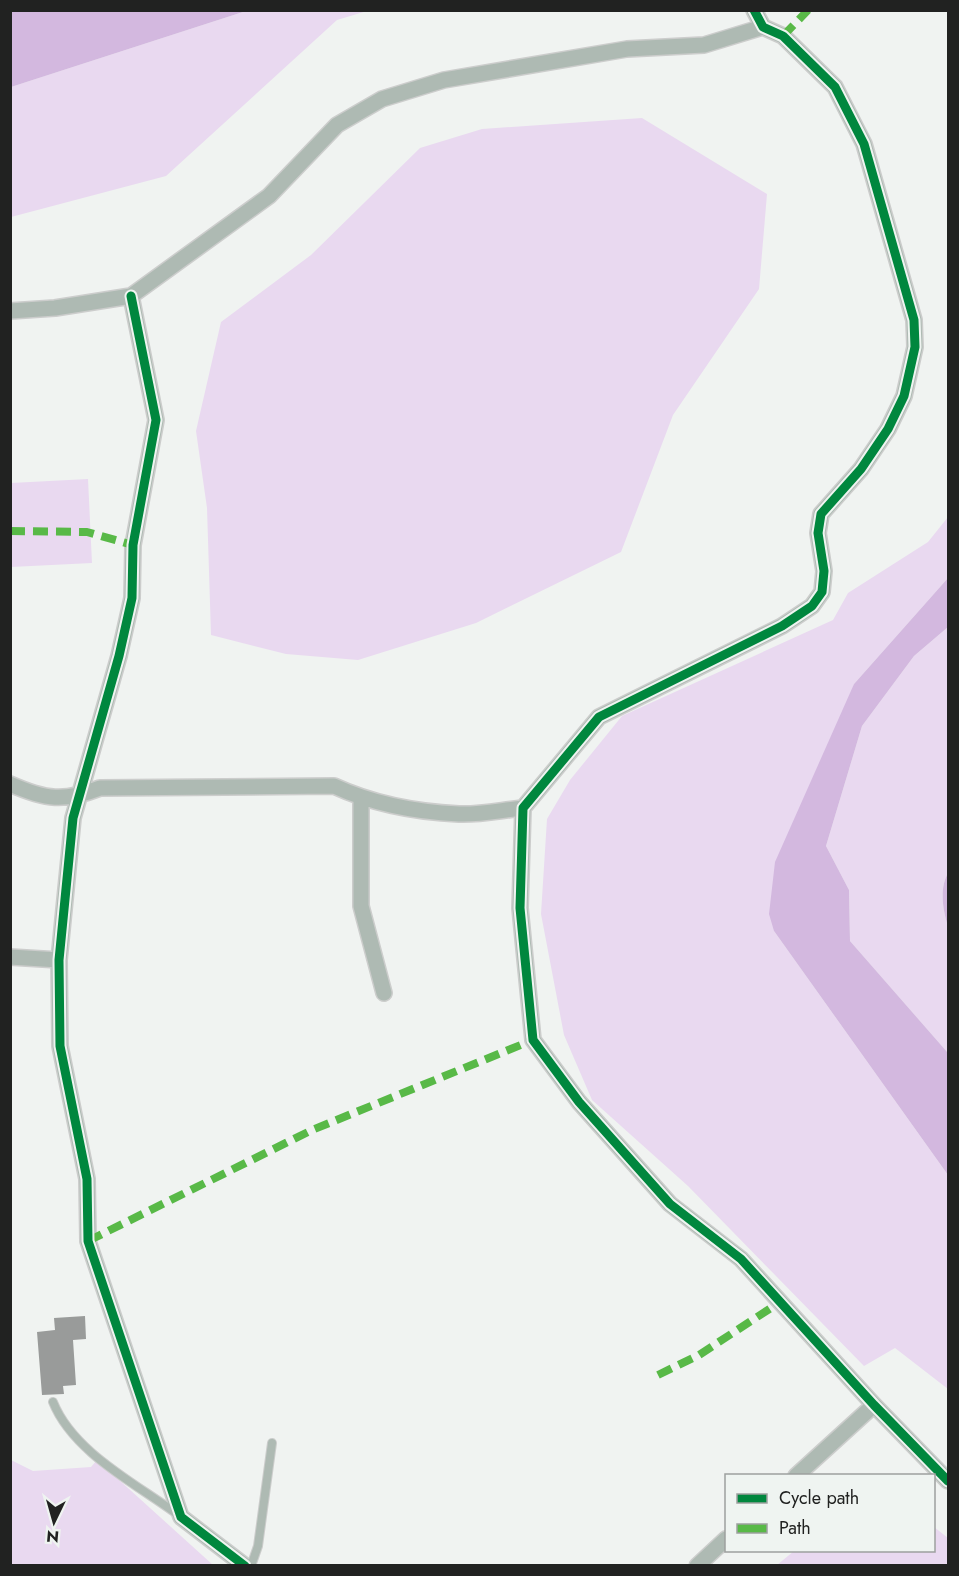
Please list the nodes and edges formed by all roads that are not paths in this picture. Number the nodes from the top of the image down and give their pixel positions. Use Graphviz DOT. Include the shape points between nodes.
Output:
graph roads {
  1 [pos="754,10"];
  2 [pos="763,27"];
  3 [pos="131,296"];
  4 [pos="10,311"];
  5 [pos="10,784"];
  6 [pos="79,796"];
  7 [pos="361,799"];
  8 [pos="523,808"];
  9 [pos="10,957"];
  10 [pos="59,960"];
  11 [pos="384,993"];
  12 [pos="53,1402"];
  13 [pos="874,1405"];
  14 [pos="272,1443"];
  15 [pos="798,1474"];
  16 [pos="948,1481"];
  17 [pos="181,1516"];
  18 [pos="725,1540"];
  19 [pos="245,1566"];
  20 [pos="251,1566"];
  21 [pos="697,1566"];
  1 -- 2 [label="street"];
  2 -- 3 [label="street" via="704,45 627,49 444,80 382,99 337,125 269,196"];
  2 -- 8 [label="street" via="783,36 835,87 864,144 914,320 915,347 904,396 861,469 821,514 818,533 824,571 822,592 812,606 782,627 599,717"];
  3 -- 4 [label="street"];
  3 -- 6 [label="street" via="156,420 133,545 132,598"];
  5 -- 6 [label="street" via="51,799"];
  6 -- 7 [label="street" via="100,788 334,786"];
  6 -- 10 [label="street" via="73,818"];
  7 -- 8 [label="street" via="460,814"];
  7 -- 11 [label="street" via="361,906"];
  8 -- 13 [label="street" via="520,908 534,1040 579,1102 670,1204 741,1259"];
  9 -- 10 [label="street"];
  10 -- 17 [label="street" via="60,1046 87,1179 88,1241"];
  12 -- 17 [label="lane" via="61,1420 94,1454"];
  13 -- 15 [label="street"];
  13 -- 16 [label="street"];
  14 -- 20 [label="lane" via="258,1546"];
  17 -- 19 [label="street"];
  18 -- 21 [label="street"];
}
